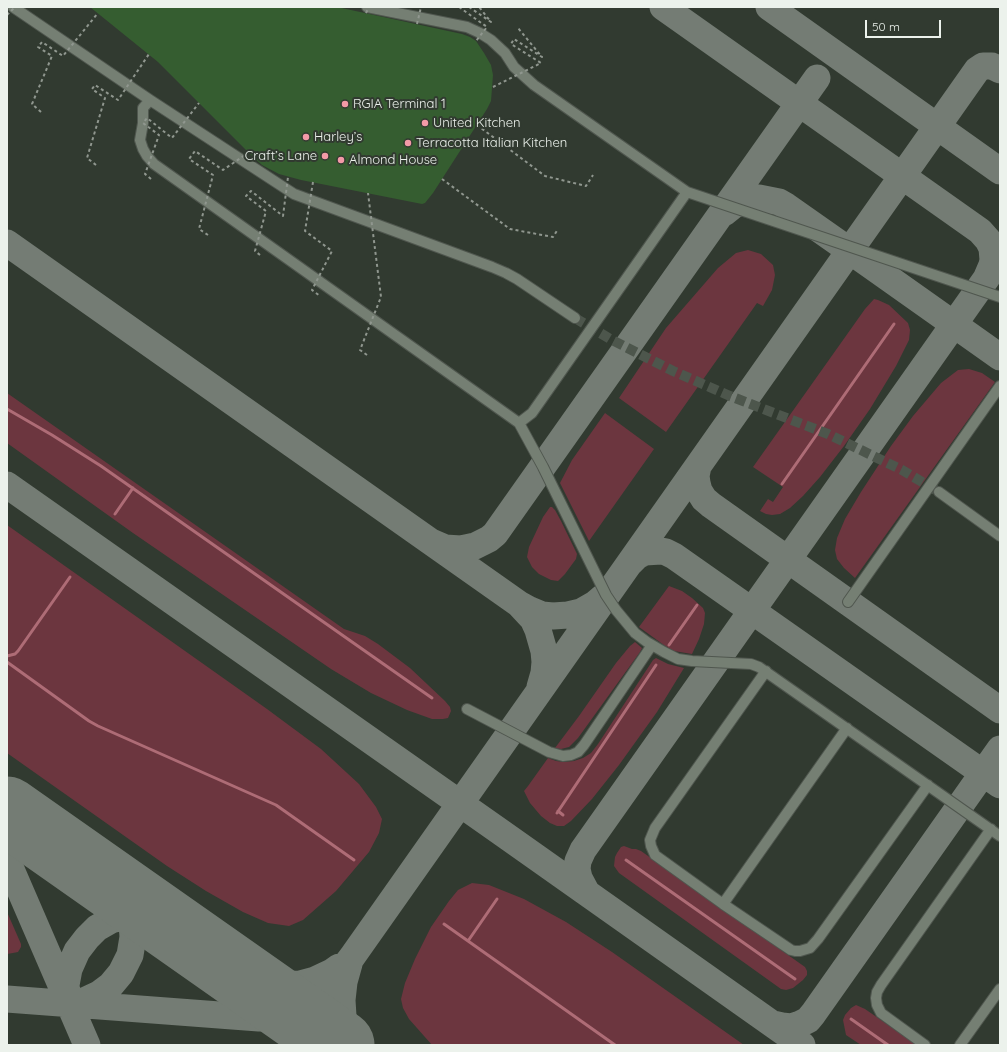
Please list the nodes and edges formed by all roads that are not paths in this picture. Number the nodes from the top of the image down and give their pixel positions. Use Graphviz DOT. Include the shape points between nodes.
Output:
graph roads {
  1 [pos="14,7"];
  2 [pos="368,9"];
  3 [pos="150,100"];
  4 [pos="687,192"];
  5 [pos="1000,297"];
  6 [pos="575,318"];
  7 [pos="1000,386"];
  8 [pos="519,423"];
  9 [pos="939,492"];
  10 [pos="1000,536"];
  11 [pos="848,602"];
  12 [pos="652,645"];
  13 [pos="766,670"];
  14 [pos="467,709"];
  15 [pos="847,728"];
  16 [pos="928,786"];
  17 [pos="991,829"];
  18 [pos="1000,836"];
  19 [pos="724,904"];
  20 [pos="1000,989"];
  21 [pos="925,1045"];
  22 [pos="960,1045"];
  1 -- 3 [label="lane"];
  2 -- 4 [label="lane" via="480,32 505,53 514,66 534,85"];
  3 -- 6 [label="lane" via="294,194 506,273"];
  3 -- 8 [label="lane" via="143,108 140,140 147,156 154,164"];
  4 -- 5 [label="lane"];
  4 -- 8 [label="lane" via="532,413"];
  7 -- 11 [label="lane"];
  8 -- 12 [label="lane" via="606,595 635,632"];
  9 -- 10 [label="lane"];
  12 -- 13 [label="lane" via="678,659 751,664"];
  12 -- 14 [label="lane" via="584,745 571,755 563,756 549,752"];
  13 -- 15 [label="lane"];
  13 -- 19 [label="lane" via="655,828 650,840 655,854"];
  15 -- 16 [label="lane"];
  15 -- 19 [label="lane"];
  16 -- 17 [label="lane"];
  16 -- 19 [label="lane" via="810,948 791,950"];
  17 -- 18 [label="lane"];
  17 -- 21 [label="lane" via="877,992 877,1005 881,1013"];
  20 -- 22 [label="lane"];
}
